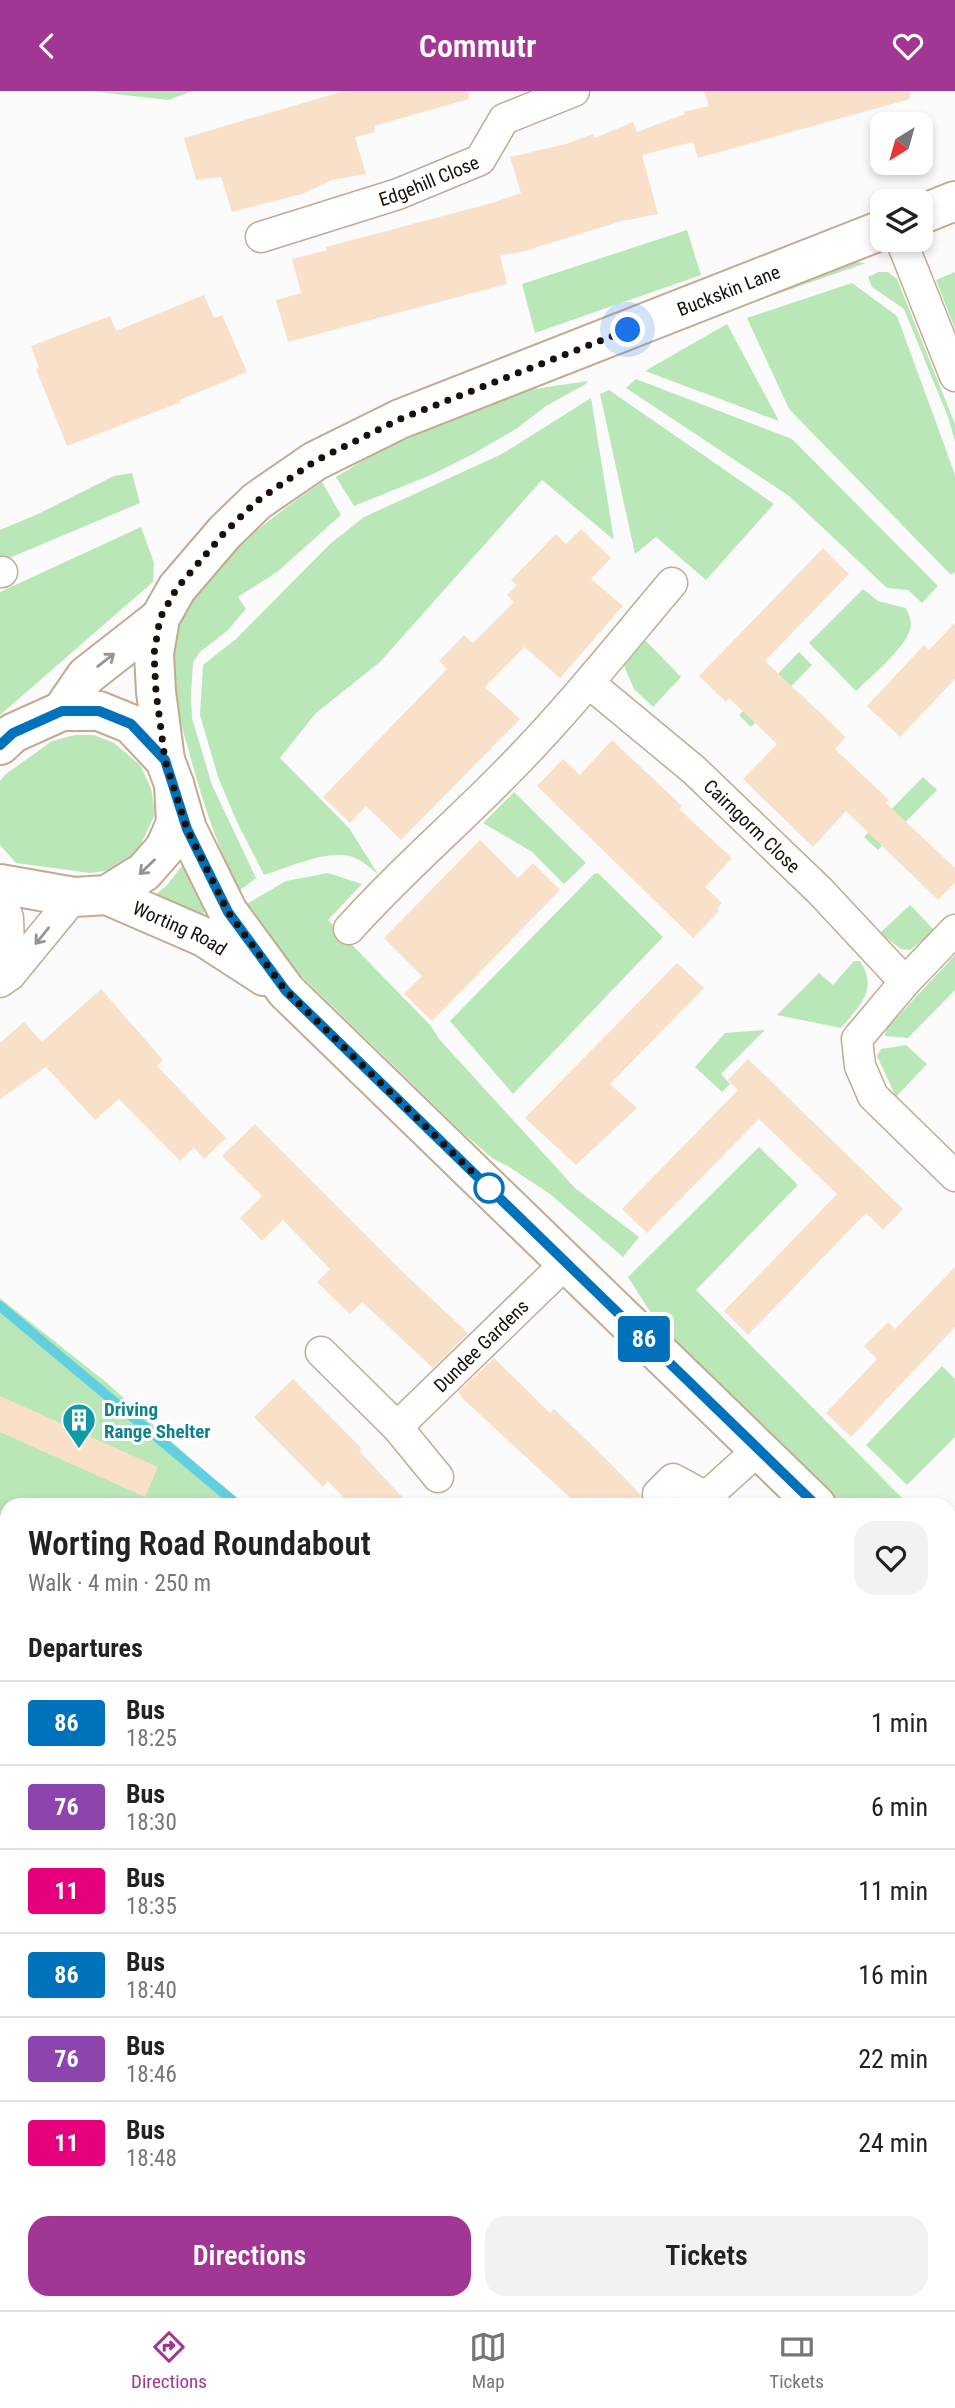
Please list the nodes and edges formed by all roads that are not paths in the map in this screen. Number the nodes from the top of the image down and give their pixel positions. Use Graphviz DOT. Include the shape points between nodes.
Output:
graph roads {
  1 [pos="574,91"];
  2 [pos="955,201"];
  3 [pos="933,210"];
  4 [pos="870,235"];
  5 [pos="261,237"];
  6 [pos="906,252"];
  7 [pos="955,376"];
  8 [pos="672,583"];
  9 [pos="160,618"];
  10 [pos="589,683"];
  11 [pos="62,711"];
  12 [pos="0,745"];
  13 [pos="170,772"];
  14 [pos="0,884"];
  15 [pos="0,896"];
  16 [pos="90,896"];
  17 [pos="349,929"];
  18 [pos="955,930"];
  19 [pos="5,979"];
  20 [pos="905,982"];
  21 [pos="286,991"];
  22 [pos="955,1176"];
  23 [pos="566,1263"];
  24 [pos="321,1352"];
  25 [pos="397,1427"];
  26 [pos="758,1450"];
  27 [pos="438,1477"];
  28 [pos="658,1494"];
  29 [pos="809,1498"];
  1 -- 5 [label="street, Edgehill Close" via="504,119 480,160 398,194"];
  2 -- 3 [label="main road"];
  4 -- 9 [label="main road, Buckskin Lane" via="400,419 315,461 257,501 225,532 177,588"];
  6 -- 7 [label="street"];
  8 -- 10 [label="street"];
  11 -- 9 [label="main road, Buckskin Lane, one-way" via="86,676"];
  9 -- 13 [label="main road, Buckskin Lane" via="154,654 156,692"];
  10 -- 17 [label="street"];
  10 -- 20 [label="street, Cairngorm Close" via="694,770 820,891"];
  11 -- 12 [label="main road" via="13,733"];
  11 -- 13 [label="main road" via="99,711 131,724"];
  13 -- 16 [label="main road, one-way" via="176,823 165,848 144,872"];
  13 -- 21 [label="main road, Worting Road" via="187,829 228,912"];
  14 -- 16 [label="main road, Worting Road"];
  15 -- 19 [label="street" via="8,918"];
  16 -- 19 [label="street, one-way"];
  16 -- 21 [label="main road, Worting Road" via="204,936"];
  18 -- 20 [label="street"];
  20 -- 22 [label="street" via="857,1039 860,1066 873,1095"];
  21 -- 23 [label="main road, Worting Road"];
  23 -- 25 [label="street, Dundee Gardens"];
  23 -- 26 [label="main road, Worting Road"];
  24 -- 25 [label="street"];
  25 -- 27 [label="street"];
  26 -- 28 [label="street" via="706,1497 673,1479"];
  26 -- 29 [label="main road, Worting Road"];
}
